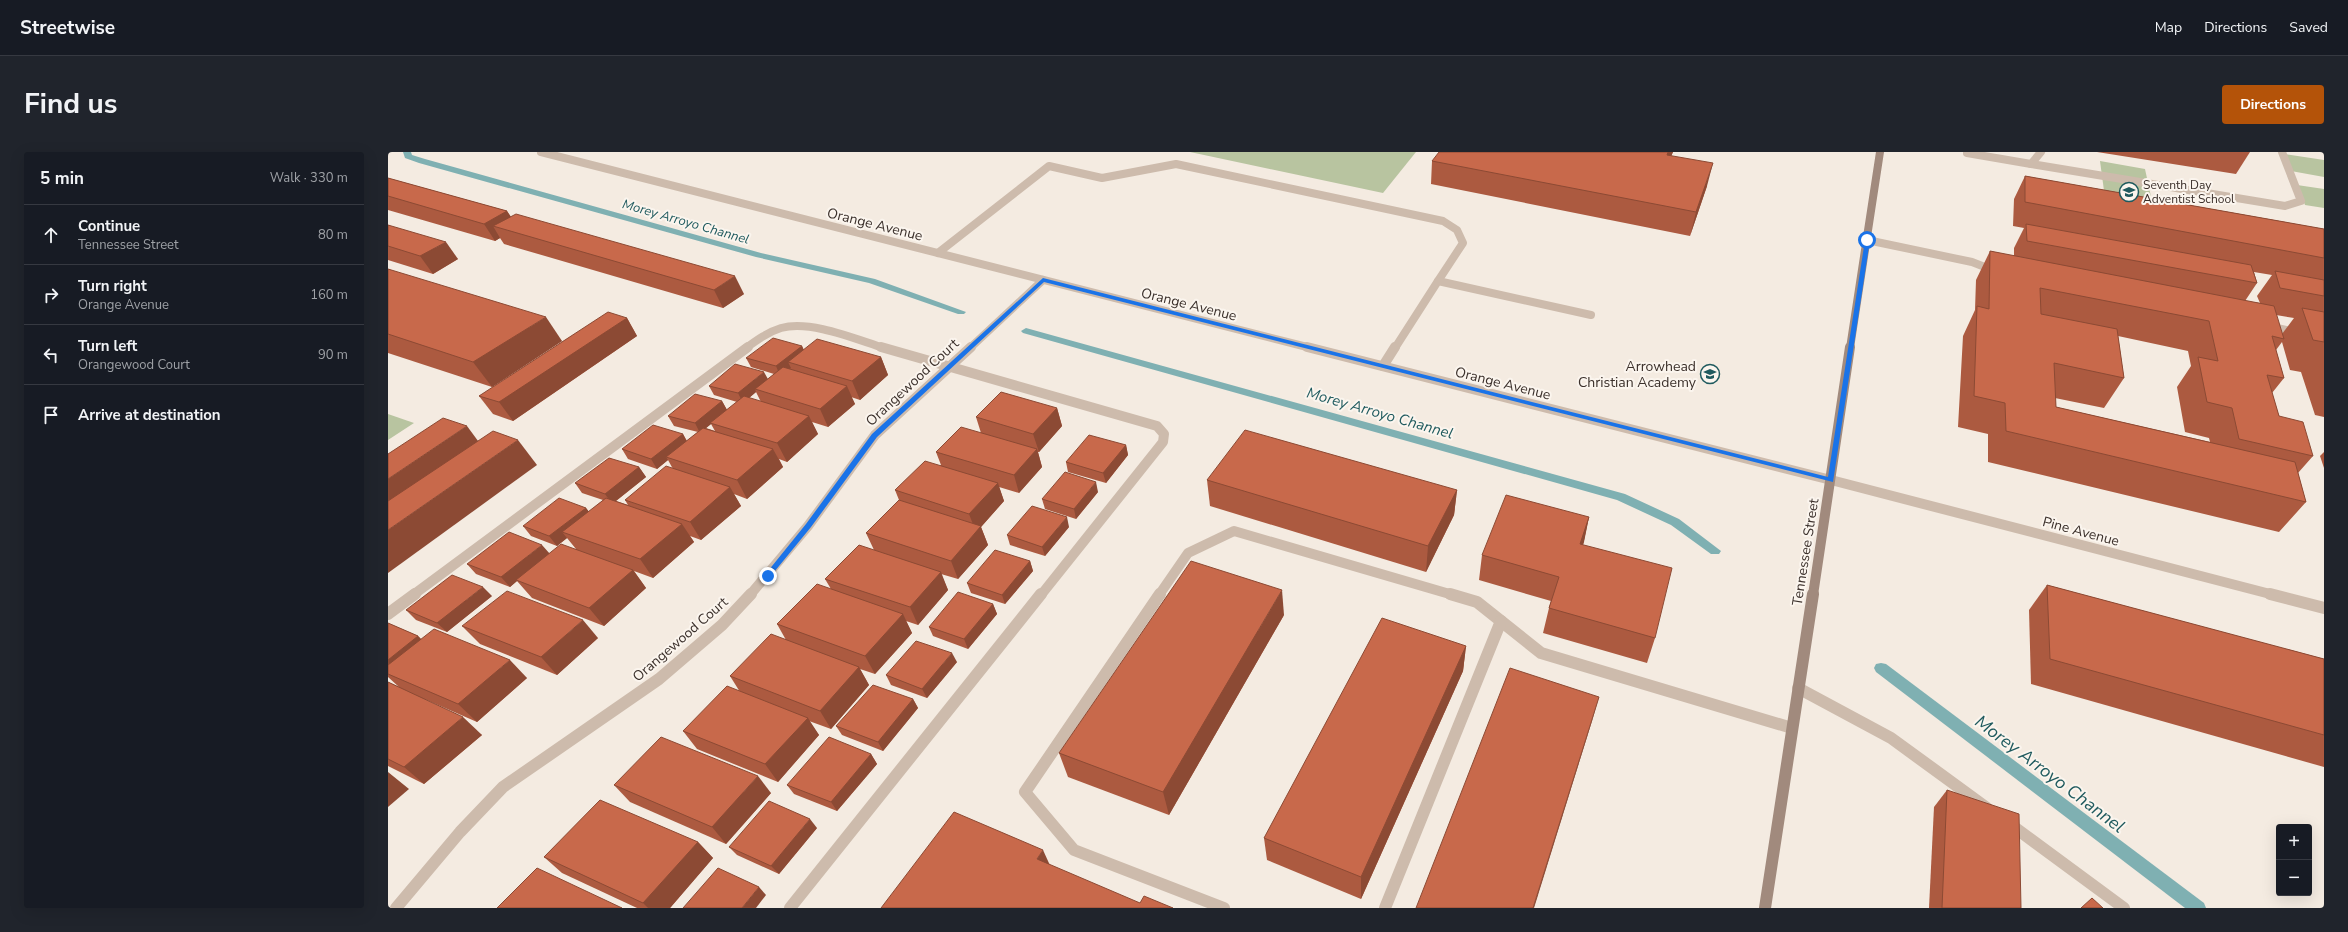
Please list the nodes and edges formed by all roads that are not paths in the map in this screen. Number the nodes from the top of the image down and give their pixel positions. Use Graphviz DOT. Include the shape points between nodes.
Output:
graph roads {
  1 [pos="541,152"];
  2 [pos="1880,152"];
  3 [pos="1966,152"];
  4 [pos="2040,152"];
  5 [pos="2282,152"];
  6 [pos="2031,164"];
  7 [pos="1867,240"];
  8 [pos="938,254"];
  9 [pos="2003,274"];
  10 [pos="1043,280"];
  11 [pos="1438,280"];
  12 [pos="1591,314"];
  13 [pos="2261,325"];
  14 [pos="2324,338"];
  15 [pos="950,366"];
  16 [pos="1383,366"];
  17 [pos="1831,480"];
  18 [pos="2324,608"];
  19 [pos="388,614"];
  20 [pos="1501,621"];
  21 [pos="1798,688"];
  22 [pos="1792,728"];
  23 [pos="396,908"];
  24 [pos="790,908"];
  25 [pos="1224,908"];
  26 [pos="1385,908"];
  27 [pos="1765,908"];
  28 [pos="2124,908"];
  1 -- 8 [label="street, Orange Avenue"];
  2 -- 7 [label="main road, Tennessee Street"];
  3 -- 6 [label="street"];
  4 -- 6 [label="street"];
  5 -- 6 [label="street" via="2301,201 2285,206"];
  7 -- 9 [label="street" via="1972,262"];
  7 -- 17 [label="main road, Tennessee Street"];
  8 -- 10 [label="street, Orange Avenue"];
  8 -- 11 [label="street" via="1049,166 1102,178 1176,164 1443,221 1457,230 1463,243"];
  10 -- 15 [label="street, Orangewood Court"];
  10 -- 16 [label="street, Orange Avenue"];
  11 -- 12 [label="street"];
  11 -- 16 [label="street"];
  13 -- 14 [label="street"];
  15 -- 19 [label="street" via="804,326 788,325 775,329 733,357"];
  15 -- 23 [label="street, Orangewood Court" via="874,436 768,576 722,625 659,679 503,787 460,832"];
  15 -- 24 [label="street" via="1147,422 1157,426 1164,434 1163,442"];
  16 -- 17 [label="street, Orange Avenue"];
  17 -- 18 [label="street, Pine Avenue"];
  17 -- 21 [label="main road, Tennessee Street"];
  20 -- 22 [label="street" via="1540,653"];
  20 -- 25 [label="street" via="1477,602 1234,531 1188,553 1025,792 1074,850"];
  20 -- 26 [label="street"];
  21 -- 22 [label="main road, Tennessee Street"];
  21 -- 28 [label="street" via="1891,738"];
  22 -- 27 [label="main road, Tennessee Street"];
}
